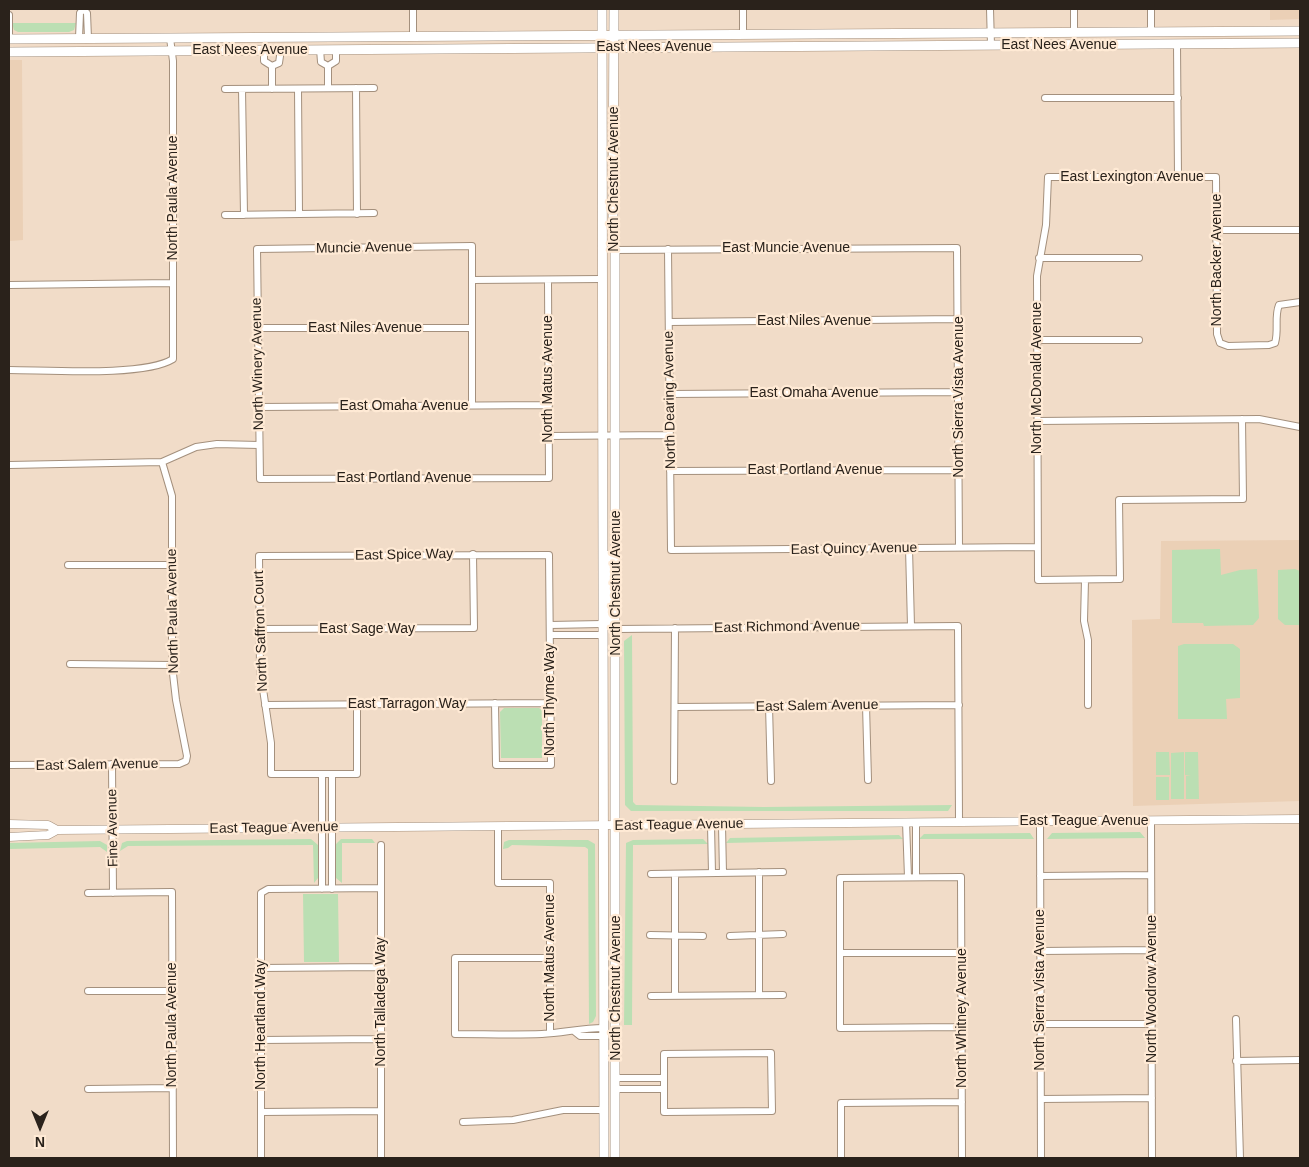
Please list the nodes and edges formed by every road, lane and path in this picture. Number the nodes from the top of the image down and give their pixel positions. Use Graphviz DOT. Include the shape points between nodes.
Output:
graph roads {
  1 [pos="83,9"];
  2 [pos="413,9"];
  3 [pos="602,9"];
  4 [pos="614,9"];
  5 [pos="743,9"];
  6 [pos="990,9"];
  7 [pos="1074,9"];
  8 [pos="1151,9"];
  9 [pos="9,15"];
  10 [pos="1300,30"];
  11 [pos="1206,31"];
  12 [pos="1074,32"];
  13 [pos="1151,32"];
  14 [pos="990,33"];
  15 [pos="743,34"];
  16 [pos="843,34"];
  17 [pos="602,35"];
  18 [pos="614,35"];
  19 [pos="413,36"];
  20 [pos="84,38"];
  21 [pos="170,38"];
  22 [pos="9,39"];
  23 [pos="1300,43"];
  24 [pos="1177,44"];
  25 [pos="991,45"];
  26 [pos="602,47"];
  27 [pos="755,47"];
  28 [pos="614,48"];
  29 [pos="281,49"];
  30 [pos="320,49"];
  31 [pos="336,49"];
  32 [pos="172,50"];
  33 [pos="264,50"];
  34 [pos="9,52"];
  35 [pos="272,66"];
  36 [pos="328,66"];
  37 [pos="328,88"];
  38 [pos="356,88"];
  39 [pos="374,88"];
  40 [pos="242,89"];
  41 [pos="272,89"];
  42 [pos="298,89"];
  43 [pos="225,90"];
  44 [pos="1045,98"];
  45 [pos="1178,98"];
  46 [pos="1178,177"];
  47 [pos="1216,177"];
  48 [pos="1048,178"];
  49 [pos="299,214"];
  50 [pos="357,214"];
  51 [pos="374,214"];
  52 [pos="225,215"];
  53 [pos="244,215"];
  54 [pos="602,222"];
  55 [pos="1216,230"];
  56 [pos="1300,230"];
  57 [pos="957,248"];
  58 [pos="257,249"];
  59 [pos="668,249"];
  60 [pos="615,250"];
  61 [pos="1039,258"];
  62 [pos="1139,258"];
  63 [pos="602,279"];
  64 [pos="472,280"];
  65 [pos="548,280"];
  66 [pos="173,283"];
  67 [pos="9,285"];
  68 [pos="1300,302"];
  69 [pos="958,320"];
  70 [pos="669,322"];
  71 [pos="258,328"];
  72 [pos="472,328"];
  73 [pos="1038,340"];
  74 [pos="1139,340"];
  75 [pos="9,370"];
  76 [pos="959,392"];
  77 [pos="670,394"];
  78 [pos="472,405"];
  79 [pos="549,405"];
  80 [pos="259,407"];
  81 [pos="1242,419"];
  82 [pos="1038,421"];
  83 [pos="1300,427"];
  84 [pos="601,435"];
  85 [pos="615,435"];
  86 [pos="670,435"];
  87 [pos="549,436"];
  88 [pos="259,445"];
  89 [pos="162,462"];
  90 [pos="9,465"];
  91 [pos="959,470"];
  92 [pos="670,471"];
  93 [pos="549,478"];
  94 [pos="260,479"];
  95 [pos="602,530"];
  96 [pos="959,547"];
  97 [pos="1037,547"];
  98 [pos="909,548"];
  99 [pos="671,550"];
  100 [pos="473,554"];
  101 [pos="549,555"];
  102 [pos="259,556"];
  103 [pos="68,565"];
  104 [pos="173,565"];
  105 [pos="1085,580"];
  106 [pos="580,624"];
  107 [pos="602,624"];
  108 [pos="550,625"];
  109 [pos="911,626"];
  110 [pos="675,628"];
  111 [pos="259,629"];
  112 [pos="616,629"];
  113 [pos="580,635"];
  114 [pos="602,635"];
  115 [pos="550,636"];
  116 [pos="70,664"];
  117 [pos="172,665"];
  118 [pos="495,703"];
  119 [pos="550,703"];
  120 [pos="357,704"];
  121 [pos="959,704"];
  122 [pos="1088,704"];
  123 [pos="265,705"];
  124 [pos="866,705"];
  125 [pos="769,706"];
  126 [pos="675,707"];
  127 [pos="186,761"];
  128 [pos="112,764"];
  129 [pos="9,766"];
  130 [pos="322,774"];
  131 [pos="332,774"];
  132 [pos="868,780"];
  133 [pos="674,781"];
  134 [pos="771,781"];
  135 [pos="322,802"];
  136 [pos="332,802"];
  137 [pos="1300,819"];
  138 [pos="959,821"];
  139 [pos="1040,821"];
  140 [pos="1151,821"];
  141 [pos="906,822"];
  142 [pos="916,822"];
  143 [pos="9,824"];
  144 [pos="711,825"];
  145 [pos="722,825"];
  146 [pos="498,826"];
  147 [pos="602,826"];
  148 [pos="616,826"];
  149 [pos="322,828"];
  150 [pos="332,828"];
  151 [pos="58,830"];
  152 [pos="113,830"];
  153 [pos="9,837"];
  154 [pos="381,845"];
  155 [pos="722,853"];
  156 [pos="712,854"];
  157 [pos="322,860"];
  158 [pos="332,860"];
  159 [pos="759,872"];
  160 [pos="783,872"];
  161 [pos="712,873"];
  162 [pos="722,873"];
  163 [pos="651,874"];
  164 [pos="675,874"];
  165 [pos="1040,876"];
  166 [pos="1151,876"];
  167 [pos="908,878"];
  168 [pos="916,878"];
  169 [pos="322,888"];
  170 [pos="332,888"];
  171 [pos="381,888"];
  172 [pos="88,893"];
  173 [pos="114,893"];
  174 [pos="783,934"];
  175 [pos="650,935"];
  176 [pos="760,935"];
  177 [pos="674,936"];
  178 [pos="703,936"];
  179 [pos="730,936"];
  180 [pos="1152,950"];
  181 [pos="1040,951"];
  182 [pos="840,953"];
  183 [pos="962,953"];
  184 [pos="550,958"];
  185 [pos="260,968"];
  186 [pos="381,968"];
  187 [pos="88,991"];
  188 [pos="172,991"];
  189 [pos="759,995"];
  190 [pos="783,995"];
  191 [pos="651,996"];
  192 [pos="675,996"];
  193 [pos="1236,1019"];
  194 [pos="1041,1024"];
  195 [pos="1152,1024"];
  196 [pos="962,1026"];
  197 [pos="603,1032"];
  198 [pos="550,1033"];
  199 [pos="381,1039"];
  200 [pos="261,1040"];
  201 [pos="1300,1060"];
  202 [pos="1236,1061"];
  203 [pos="615,1078"];
  204 [pos="645,1078"];
  205 [pos="664,1078"];
  206 [pos="173,1088"];
  207 [pos="88,1089"];
  208 [pos="615,1089"];
  209 [pos="645,1089"];
  210 [pos="664,1089"];
  211 [pos="1152,1098"];
  212 [pos="1041,1099"];
  213 [pos="962,1102"];
  214 [pos="603,1110"];
  215 [pos="381,1111"];
  216 [pos="261,1112"];
  217 [pos="462,1122"];
  218 [pos="173,1158"];
  219 [pos="261,1158"];
  220 [pos="381,1158"];
  221 [pos="604,1158"];
  222 [pos="615,1158"];
  223 [pos="842,1158"];
  224 [pos="962,1158"];
  225 [pos="1041,1158"];
  226 [pos="1152,1158"];
  227 [pos="1240,1158"];
  1 -- 20 [label="street" via="88,14"];
  2 -- 19 [label="street"];
  3 -- 17 [label="main road, North Chestnut Avenue"];
  4 -- 18 [label="main road, North Chestnut Avenue"];
  5 -- 15 [label="street"];
  6 -- 14 [label="street"];
  7 -- 12 [label="street"];
  8 -- 13 [label="street"];
  9 -- 22 [label="street"];
  10 -- 11 [label="main road, East Nees Avenue"];
  11 -- 13 [label="main road, East Nees Avenue"];
  11 -- 24 [label="main road" via="1200,38 1182,39"];
  12 -- 13 [label="main road, East Nees Avenue"];
  12 -- 14 [label="main road, East Nees Avenue"];
  14 -- 16 [label="main road, East Nees Avenue"];
  14 -- 25 [label="street"];
  15 -- 16 [label="main road, East Nees Avenue"];
  15 -- 18 [label="main road, East Nees Avenue"];
  16 -- 27 [label="main road" via="814,40 759,41"];
  17 -- 18 [label="main road, East Nees Avenue"];
  17 -- 19 [label="main road, East Nees Avenue"];
  17 -- 26 [label="main road, North Chestnut Avenue"];
  18 -- 28 [label="main road, North Chestnut Avenue"];
  19 -- 21 [label="main road, East Nees Avenue"];
  19 -- 31 [label="main road" via="403,43 361,43"];
  20 -- 21 [label="main road, East Nees Avenue"];
  20 -- 22 [label="main road, East Nees Avenue"];
  21 -- 32 [label="street, North Paula Avenue"];
  23 -- 24 [label="main road, East Nees Avenue"];
  24 -- 25 [label="main road, East Nees Avenue"];
  24 -- 45 [label="street"];
  25 -- 27 [label="main road, East Nees Avenue"];
  26 -- 28 [label="main road, East Nees Avenue"];
  26 -- 31 [label="main road, East Nees Avenue"];
  26 -- 54 [label="main road, North Chestnut Avenue"];
  27 -- 28 [label="main road, East Nees Avenue"];
  28 -- 60 [label="main road, North Chestnut Avenue"];
  29 -- 30 [label="main road, East Nees Avenue"];
  29 -- 33 [label="main road, East Nees Avenue"];
  29 -- 35 [label="street" via="280,63"];
  30 -- 31 [label="main road, East Nees Avenue"];
  30 -- 36 [label="street" via="321,62"];
  31 -- 36 [label="street" via="336,61"];
  32 -- 33 [label="main road, East Nees Avenue"];
  32 -- 34 [label="main road, East Nees Avenue"];
  32 -- 66 [label="street, North Paula Avenue"];
  33 -- 35 [label="street" via="264,61"];
  35 -- 41 [label="street"];
  36 -- 37 [label="street"];
  37 -- 38 [label="street"];
  37 -- 42 [label="street"];
  38 -- 39 [label="street"];
  38 -- 50 [label="street"];
  40 -- 41 [label="street"];
  40 -- 43 [label="street"];
  40 -- 53 [label="street"];
  41 -- 42 [label="street"];
  42 -- 49 [label="street"];
  44 -- 45 [label="street"];
  45 -- 46 [label="street"];
  46 -- 47 [label="street, East Lexington Avenue"];
  46 -- 48 [label="street, East Lexington Avenue"];
  47 -- 55 [label="street, North Backer Avenue"];
  48 -- 61 [label="street, North McDonald Avenue" via="1046,225"];
  49 -- 50 [label="street"];
  49 -- 53 [label="street"];
  50 -- 51 [label="street"];
  52 -- 53 [label="street"];
  54 -- 60 [label="main road"];
  54 -- 63 [label="main road, North Chestnut Avenue"];
  55 -- 56 [label="street"];
  55 -- 68 [label="street, North Backer Avenue" via="1217,334 1220,343 1228,346 1275,343 1279,305"];
  57 -- 59 [label="street, East Muncie Avenue"];
  57 -- 69 [label="street, North Sierra Vista Avenue"];
  58 -- 64 [label="street, Muncie Avenue" via="472,246"];
  58 -- 71 [label="street, North Winery Avenue"];
  59 -- 60 [label="street, East Muncie Avenue"];
  59 -- 70 [label="street, North Dearing Avenue"];
  60 -- 85 [label="main road, North Chestnut Avenue"];
  61 -- 62 [label="street"];
  61 -- 73 [label="street, North McDonald Avenue"];
  63 -- 65 [label="street"];
  63 -- 84 [label="main road, North Chestnut Avenue"];
  64 -- 65 [label="street"];
  64 -- 72 [label="street"];
  65 -- 79 [label="street, North Matus Avenue"];
  66 -- 67 [label="street"];
  66 -- 75 [label="street, North Paula Avenue" via="173,359 166,363 133,370"];
  69 -- 70 [label="street, East Niles Avenue"];
  69 -- 76 [label="street, North Sierra Vista Avenue"];
  70 -- 77 [label="street, North Dearing Avenue"];
  71 -- 72 [label="street, East Niles Avenue"];
  71 -- 80 [label="street, North Winery Avenue"];
  72 -- 78 [label="street"];
  73 -- 74 [label="street"];
  73 -- 82 [label="street, North McDonald Avenue"];
  76 -- 77 [label="street, East Omaha Avenue"];
  76 -- 91 [label="street, North Sierra Vista Avenue"];
  77 -- 86 [label="street, North Dearing Avenue"];
  78 -- 79 [label="street, East Omaha Avenue"];
  78 -- 80 [label="street, East Omaha Avenue"];
  79 -- 87 [label="street, North Matus Avenue"];
  80 -- 88 [label="street, North Winery Avenue"];
  81 -- 82 [label="street"];
  81 -- 83 [label="street"];
  81 -- 105 [label="street" via="1243,499 1119,500 1120,579"];
  82 -- 97 [label="street, North McDonald Avenue"];
  84 -- 85 [label="street"];
  84 -- 87 [label="street"];
  84 -- 95 [label="main road, North Chestnut Avenue"];
  85 -- 86 [label="street"];
  85 -- 112 [label="main road, North Chestnut Avenue"];
  86 -- 92 [label="street, North Dearing Avenue"];
  87 -- 93 [label="street, North Matus Avenue"];
  88 -- 89 [label="street" via="196,447"];
  88 -- 94 [label="street, North Winery Avenue"];
  89 -- 90 [label="street"];
  89 -- 104 [label="street, North Paula Avenue" via="172,496"];
  91 -- 92 [label="street, East Portland Avenue"];
  91 -- 96 [label="street, North Sierra Vista Avenue"];
  92 -- 99 [label="street, North Dearing Avenue"];
  93 -- 94 [label="street, East Portland Avenue"];
  95 -- 107 [label="main road, North Chestnut Avenue"];
  95 -- 112 [label="main road" via="609,572 609,625"];
  96 -- 97 [label="street, East Quincy Avenue"];
  96 -- 98 [label="street, East Quincy Avenue"];
  97 -- 105 [label="street, North McDonald Avenue" via="1038,580"];
  98 -- 99 [label="street, East Quincy Avenue"];
  98 -- 109 [label="street"];
  100 -- 101 [label="street, East Spice Way"];
  100 -- 102 [label="street, East Spice Way"];
  100 -- 111 [label="street, East Sage Way" via="474,628"];
  101 -- 108 [label="street, North Thyme Way"];
  102 -- 111 [label="street, North Saffron Court"];
  103 -- 104 [label="street"];
  104 -- 117 [label="street, North Paula Avenue"];
  105 -- 122 [label="street"];
  106 -- 107 [label="street, North Thyme Way"];
  106 -- 108 [label="street, North Thyme Way"];
  106 -- 113 [label="street"];
  107 -- 114 [label="main road, North Chestnut Avenue"];
  108 -- 115 [label="street, North Thyme Way"];
  109 -- 110 [label="street, East Richmond Avenue"];
  109 -- 121 [label="street, East Richmond Avenue" via="958,626"];
  110 -- 112 [label="street, East Richmond Avenue"];
  110 -- 126 [label="street"];
  111 -- 123 [label="street, North Saffron Court"];
  112 -- 148 [label="main road, North Chestnut Avenue"];
  113 -- 114 [label="street, North Thyme Way"];
  113 -- 115 [label="street, North Thyme Way"];
  114 -- 147 [label="main road, North Chestnut Avenue"];
  115 -- 119 [label="street, North Thyme Way"];
  116 -- 117 [label="street"];
  117 -- 127 [label="street, North Paula Avenue"];
  118 -- 119 [label="street, East Tarragon Way"];
  118 -- 119 [label="street, North Thyme Way" via="496,765 550,765"];
  118 -- 120 [label="street, East Tarragon Way"];
  120 -- 123 [label="street, East Tarragon Way"];
  120 -- 131 [label="street" via="357,774"];
  121 -- 124 [label="street, East Salem Avenue"];
  121 -- 138 [label="street"];
  123 -- 130 [label="street, North Saffron Court" via="271,743 271,774"];
  124 -- 125 [label="street, East Salem Avenue"];
  124 -- 132 [label="street"];
  125 -- 126 [label="street, East Salem Avenue"];
  125 -- 134 [label="street"];
  126 -- 133 [label="street"];
  127 -- 128 [label="street, East Salem Avenue" via="179,764"];
  128 -- 129 [label="street, East Salem Avenue"];
  128 -- 152 [label="street, Fine Avenue"];
  130 -- 131 [label="street"];
  130 -- 135 [label="street"];
  131 -- 136 [label="street"];
  135 -- 136 [label="street"];
  135 -- 149 [label="street"];
  136 -- 150 [label="street"];
  137 -- 140 [label="street, East Teague Avenue"];
  138 -- 139 [label="street, East Teague Avenue"];
  138 -- 142 [label="street, East Teague Avenue"];
  139 -- 140 [label="street, East Teague Avenue"];
  139 -- 165 [label="street, North Sierra Vista Avenue"];
  140 -- 166 [label="street, North Woodrow Avenue"];
  141 -- 142 [label="street, East Teague Avenue"];
  141 -- 145 [label="street, East Teague Avenue"];
  141 -- 167 [label="street"];
  142 -- 168 [label="street"];
  143 -- 151 [label="street, East Teague Avenue" via="48,825"];
  144 -- 145 [label="street, East Teague Avenue"];
  144 -- 148 [label="street, East Teague Avenue"];
  144 -- 156 [label="street"];
  145 -- 155 [label="street"];
  146 -- 147 [label="street, East Teague Avenue"];
  146 -- 150 [label="street, East Teague Avenue"];
  146 -- 184 [label="street, North Matus Avenue" via="498,883 550,883"];
  147 -- 148 [label="street, East Teague Avenue"];
  147 -- 197 [label="main road, North Chestnut Avenue"];
  148 -- 203 [label="main road, North Chestnut Avenue"];
  149 -- 150 [label="street, East Teague Avenue"];
  149 -- 152 [label="street, East Teague Avenue"];
  149 -- 157 [label="street"];
  150 -- 158 [label="street"];
  151 -- 152 [label="street, East Teague Avenue"];
  151 -- 153 [label="street, East Teague Avenue" via="48,836"];
  152 -- 173 [label="street, Fine Avenue"];
  154 -- 171 [label="street, North Talladega Way"];
  155 -- 156 [label="street"];
  155 -- 162 [label="street"];
  156 -- 161 [label="street"];
  157 -- 158 [label="street"];
  157 -- 169 [label="street"];
  158 -- 170 [label="street"];
  159 -- 160 [label="street"];
  159 -- 162 [label="street"];
  159 -- 176 [label="street"];
  161 -- 162 [label="street"];
  161 -- 164 [label="street"];
  163 -- 164 [label="street"];
  164 -- 177 [label="street"];
  165 -- 166 [label="street"];
  165 -- 181 [label="street, North Sierra Vista Avenue"];
  166 -- 180 [label="street, North Woodrow Avenue"];
  167 -- 168 [label="street"];
  167 -- 182 [label="street" via="840,878"];
  168 -- 183 [label="street, North Whitney Avenue" via="961,877"];
  169 -- 170 [label="street"];
  169 -- 185 [label="street, North Heartland Way" via="268,889 262,892"];
  170 -- 171 [label="street"];
  171 -- 186 [label="street, North Talladega Way"];
  172 -- 173 [label="street"];
  173 -- 188 [label="street, North Paula Avenue" via="172,892"];
  174 -- 176 [label="street"];
  175 -- 177 [label="street"];
  176 -- 179 [label="street"];
  176 -- 189 [label="street"];
  177 -- 178 [label="street"];
  177 -- 192 [label="street"];
  180 -- 181 [label="street"];
  180 -- 195 [label="street, North Woodrow Avenue"];
  181 -- 194 [label="street, North Sierra Vista Avenue"];
  182 -- 183 [label="street"];
  182 -- 196 [label="street" via="840,1028"];
  183 -- 196 [label="street, North Whitney Avenue"];
  184 -- 198 [label="street, North Matus Avenue"];
  184 -- 198 [label="street" via="456,958 455,1034"];
  185 -- 186 [label="street"];
  185 -- 200 [label="street, North Heartland Way"];
  186 -- 199 [label="street, North Talladega Way"];
  187 -- 188 [label="street"];
  188 -- 206 [label="street, North Paula Avenue"];
  189 -- 190 [label="street"];
  189 -- 192 [label="street"];
  191 -- 192 [label="street"];
  193 -- 202 [label="street"];
  194 -- 195 [label="street"];
  194 -- 212 [label="street, North Sierra Vista Avenue"];
  195 -- 211 [label="street, North Woodrow Avenue"];
  196 -- 213 [label="street, North Whitney Avenue"];
  197 -- 198 [label="street" via="580,1028 575,1032"];
  197 -- 208 [label="main road" via="610,1036"];
  197 -- 214 [label="main road, North Chestnut Avenue"];
  199 -- 200 [label="street"];
  199 -- 215 [label="street, North Talladega Way"];
  200 -- 216 [label="street, North Heartland Way"];
  201 -- 202 [label="street"];
  202 -- 227 [label="street"];
  203 -- 204 [label="street"];
  203 -- 208 [label="main road, North Chestnut Avenue"];
  204 -- 205 [label="street"];
  204 -- 209 [label="street"];
  205 -- 210 [label="street"];
  205 -- 210 [label="street" via="664,1054 771,1053 772,1110 664,1112"];
  206 -- 207 [label="street"];
  206 -- 218 [label="street, North Paula Avenue"];
  208 -- 209 [label="street"];
  208 -- 222 [label="main road, North Chestnut Avenue"];
  209 -- 210 [label="street"];
  211 -- 212 [label="street"];
  211 -- 226 [label="street, North Woodrow Avenue"];
  212 -- 225 [label="street, North Sierra Vista Avenue"];
  213 -- 223 [label="street" via="841,1103"];
  213 -- 224 [label="street, North Whitney Avenue"];
  214 -- 217 [label="street" via="563,1110 513,1120"];
  214 -- 221 [label="main road, North Chestnut Avenue"];
  215 -- 216 [label="street"];
  215 -- 220 [label="street, North Talladega Way"];
  216 -- 219 [label="street, North Heartland Way"];
}
